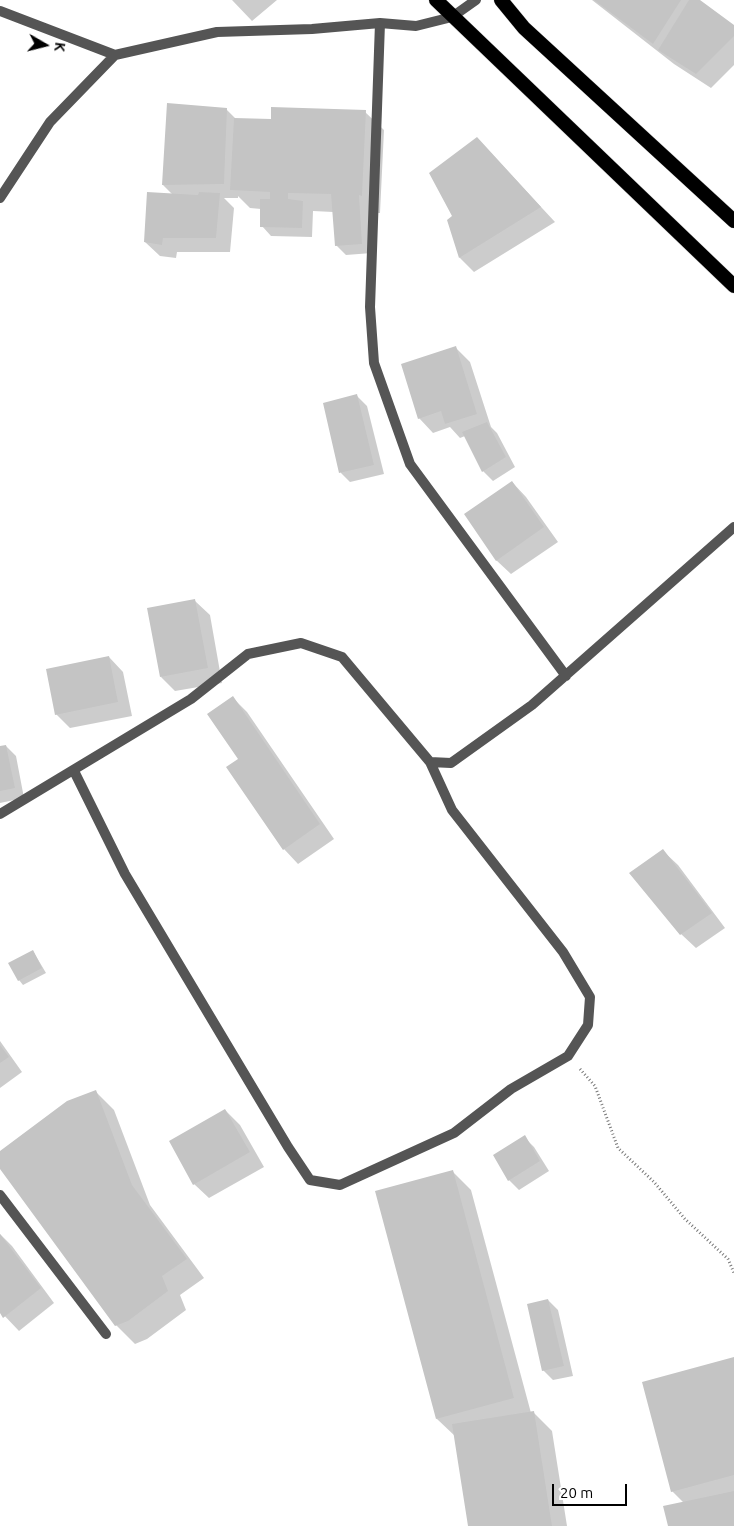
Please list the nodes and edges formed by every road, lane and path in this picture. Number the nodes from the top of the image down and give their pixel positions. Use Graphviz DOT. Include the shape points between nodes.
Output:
graph roads {
  1 [pos="436,0"];
  2 [pos="476,0"];
  3 [pos="502,0"];
  4 [pos="0,11"];
  5 [pos="452,17"];
  6 [pos="380,24"];
  7 [pos="115,55"];
  8 [pos="0,198"];
  9 [pos="734,222"];
  10 [pos="734,286"];
  11 [pos="734,528"];
  12 [pos="566,676"];
  13 [pos="430,762"];
  14 [pos="74,771"];
  15 [pos="0,814"];
  16 [pos="568,1056"];
  17 [pos="0,1195"];
  18 [pos="734,1273"];
  19 [pos="106,1334"];
  1 -- 5 [label="highway"];
  2 -- 5 [label="street"];
  3 -- 9 [label="highway" via="524,28"];
  4 -- 7 [label="street"];
  5 -- 6 [label="street" via="416,26"];
  5 -- 10 [label="highway"];
  6 -- 7 [label="street" via="217,32"];
  6 -- 12 [label="street" via="370,307 374,363 410,464"];
  7 -- 8 [label="street" via="50,122"];
  11 -- 12 [label="street"];
  12 -- 13 [label="street" via="451,764"];
  13 -- 14 [label="street" via="342,657 301,642 248,654 191,700"];
  13 -- 16 [label="street" via="452,810 563,952 590,997 588,1025"];
  14 -- 15 [label="street"];
  14 -- 16 [label="street" via="125,874 310,1180 340,1185 454,1133 511,1089"];
  16 -- 18 [label="path" via="595,1086 618,1148 728,1259"];
  17 -- 19 [label="street"];
}
